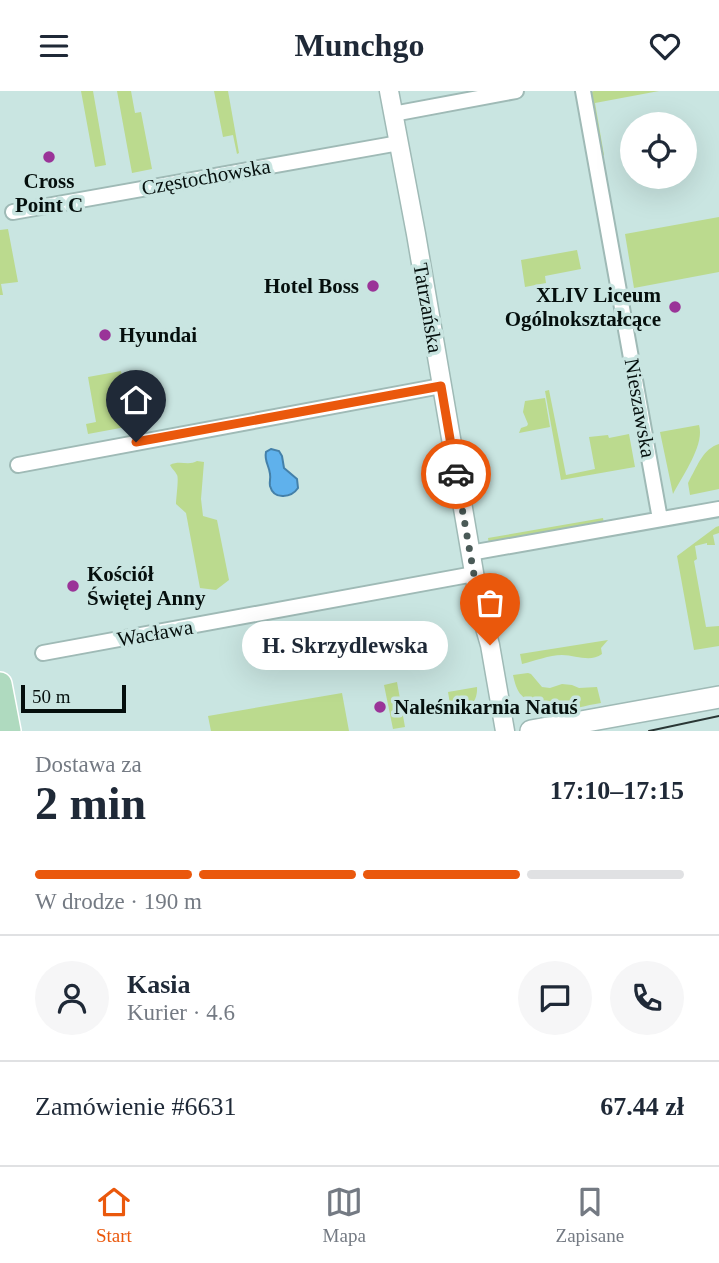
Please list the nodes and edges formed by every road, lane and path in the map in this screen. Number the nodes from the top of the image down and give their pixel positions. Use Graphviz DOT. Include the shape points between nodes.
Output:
graph roads {
  1 [pos="389,91"];
  2 [pos="516,91"];
  3 [pos="583,91"];
  4 [pos="393,114"];
  5 [pos="399,143"];
  6 [pos="13,212"];
  7 [pos="441,386"];
  8 [pos="18,465"];
  9 [pos="719,509"];
  10 [pos="660,519"];
  11 [pos="470,553"];
  12 [pos="474,574"];
  13 [pos="43,653"];
  14 [pos="0,684"];
  15 [pos="719,697"];
  16 [pos="9,731"];
  17 [pos="505,731"];
  18 [pos="531,731"];
  1 -- 4 [label="street, Tatrzańska"];
  2 -- 4 [label="street"];
  3 -- 10 [label="street, Nieszawska"];
  4 -- 5 [label="street, Tatrzańska"];
  5 -- 6 [label="street, Częstochowska"];
  5 -- 7 [label="street, Tatrzańska"];
  7 -- 8 [label="street"];
  7 -- 11 [label="street, Tatrzańska"];
  9 -- 10 [label="street"];
  10 -- 11 [label="street"];
  11 -- 12 [label="street, Tatrzańska"];
  12 -- 13 [label="street, Wacława"];
  12 -- 17 [label="street, Tatrzańska"];
  14 -- 16 [label="main road"];
  15 -- 18 [label="main road"];
}
